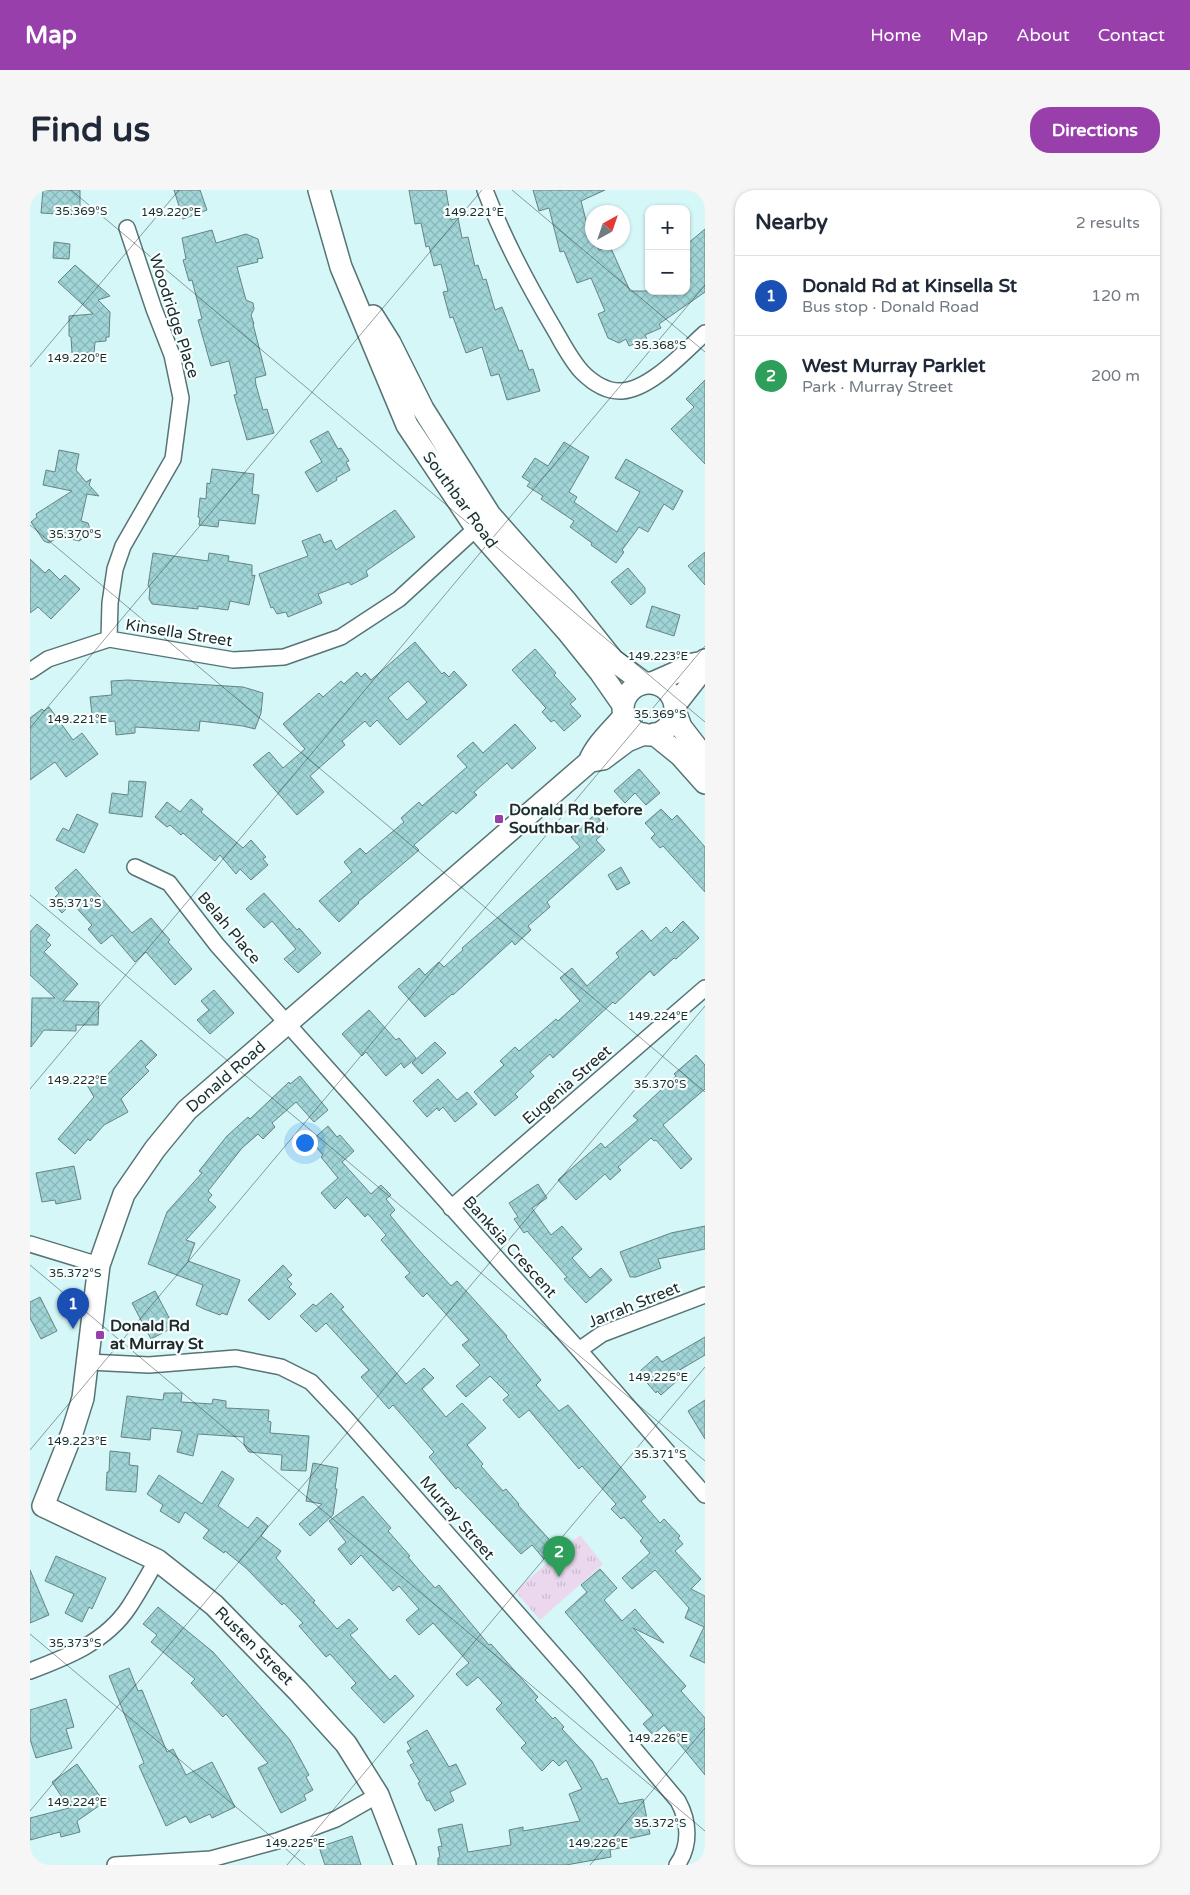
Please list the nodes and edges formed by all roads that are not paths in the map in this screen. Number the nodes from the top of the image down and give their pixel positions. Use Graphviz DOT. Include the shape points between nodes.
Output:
graph roads {
  1 [pos="319,190"];
  2 [pos="485,190"];
  3 [pos="127,228"];
  4 [pos="705,333"];
  5 [pos="483,521"];
  6 [pos="109,639"];
  7 [pos="704,661"];
  8 [pos="30,671"];
  9 [pos="648,683"];
  10 [pos="675,708"];
  11 [pos="623,711"];
  12 [pos="649,734"];
  13 [pos="705,758"];
  14 [pos="589,762"];
  15 [pos="705,783"];
  16 [pos="135,867"];
  17 [pos="705,988"];
  18 [pos="288,1023"];
  19 [pos="451,1208"];
  20 [pos="30,1244"];
  21 [pos="99,1265"];
  22 [pos="705,1295"];
  23 [pos="579,1350"];
  24 [pos="88,1362"];
  25 [pos="705,1496"];
  26 [pos="37,1504"];
  27 [pos="157,1560"];
  28 [pos="30,1671"];
  29 [pos="378,1796"];
  30 [pos="158,1864"];
  31 [pos="115,1865"];
  32 [pos="405,1865"];
  33 [pos="677,1865"];
  1 -- 5 [label="street, Southbar Road" via="341,267 390,343"];
  2 -- 4 [label="street" via="531,290 572,359 598,385 620,392 632,390 656,375"];
  3 -- 6 [label="street, Woodridge Place" via="172,355 182,398 173,459 123,546 115,569"];
  5 -- 6 [label="street, Kinsella Street" via="399,600 341,637 284,657 233,660"];
  5 -- 9 [label="street, Southbar Road" via="566,601 613,660"];
  5 -- 11 [label="street, Southbar Road" via="600,672"];
  6 -- 8 [label="street, Kinsella Street" via="48,660"];
  7 -- 9 [label="street"];
  7 -- 10 [label="street"];
  9 -- 10 [label="street" via="667,690"];
  9 -- 11 [label="street" via="630,691"];
  10 -- 12 [label="street" via="668,726 659,733"];
  10 -- 13 [label="street" via="681,727"];
  11 -- 12 [label="street" via="629,726"];
  11 -- 14 [label="street, Donald Road" via="604,740 594,748"];
  12 -- 14 [label="street, Donald Road" via="628,741 603,759"];
  12 -- 15 [label="street" via="680,755"];
  14 -- 18 [label="street, Donald Road"];
  16 -- 18 [label="street, Belah Place" via="168,882 217,945"];
  17 -- 19 [label="street, Eugenia Street"];
  18 -- 19 [label="street, Banksia Crescent"];
  18 -- 21 [label="street, Donald Road" via="187,1110 155,1149 124,1194"];
  19 -- 23 [label="street, Banksia Crescent"];
  20 -- 21 [label="street"];
  21 -- 24 [label="street, Donald Road"];
  22 -- 23 [label="street, Jarrah Street" via="602,1334"];
  23 -- 25 [label="street, Banksia Crescent"];
  24 -- 26 [label="street, Donald Road" via="83,1398 72,1433"];
  24 -- 33 [label="street, Murray Street" via="149,1364 236,1358 281,1367 311,1382 578,1682 678,1801 686,1817 687,1835 684,1852"];
  26 -- 27 [label="street, Rusten Street"];
  27 -- 28 [label="street" via="129,1608 110,1628 87,1647"];
  27 -- 29 [label="street, Rusten Street" via="214,1605 298,1691 346,1744"];
  29 -- 30 [label="street" via="336,1819 277,1840 211,1859"];
  29 -- 32 [label="street, Rusten Street"];
  30 -- 31 [label="street"];
}
